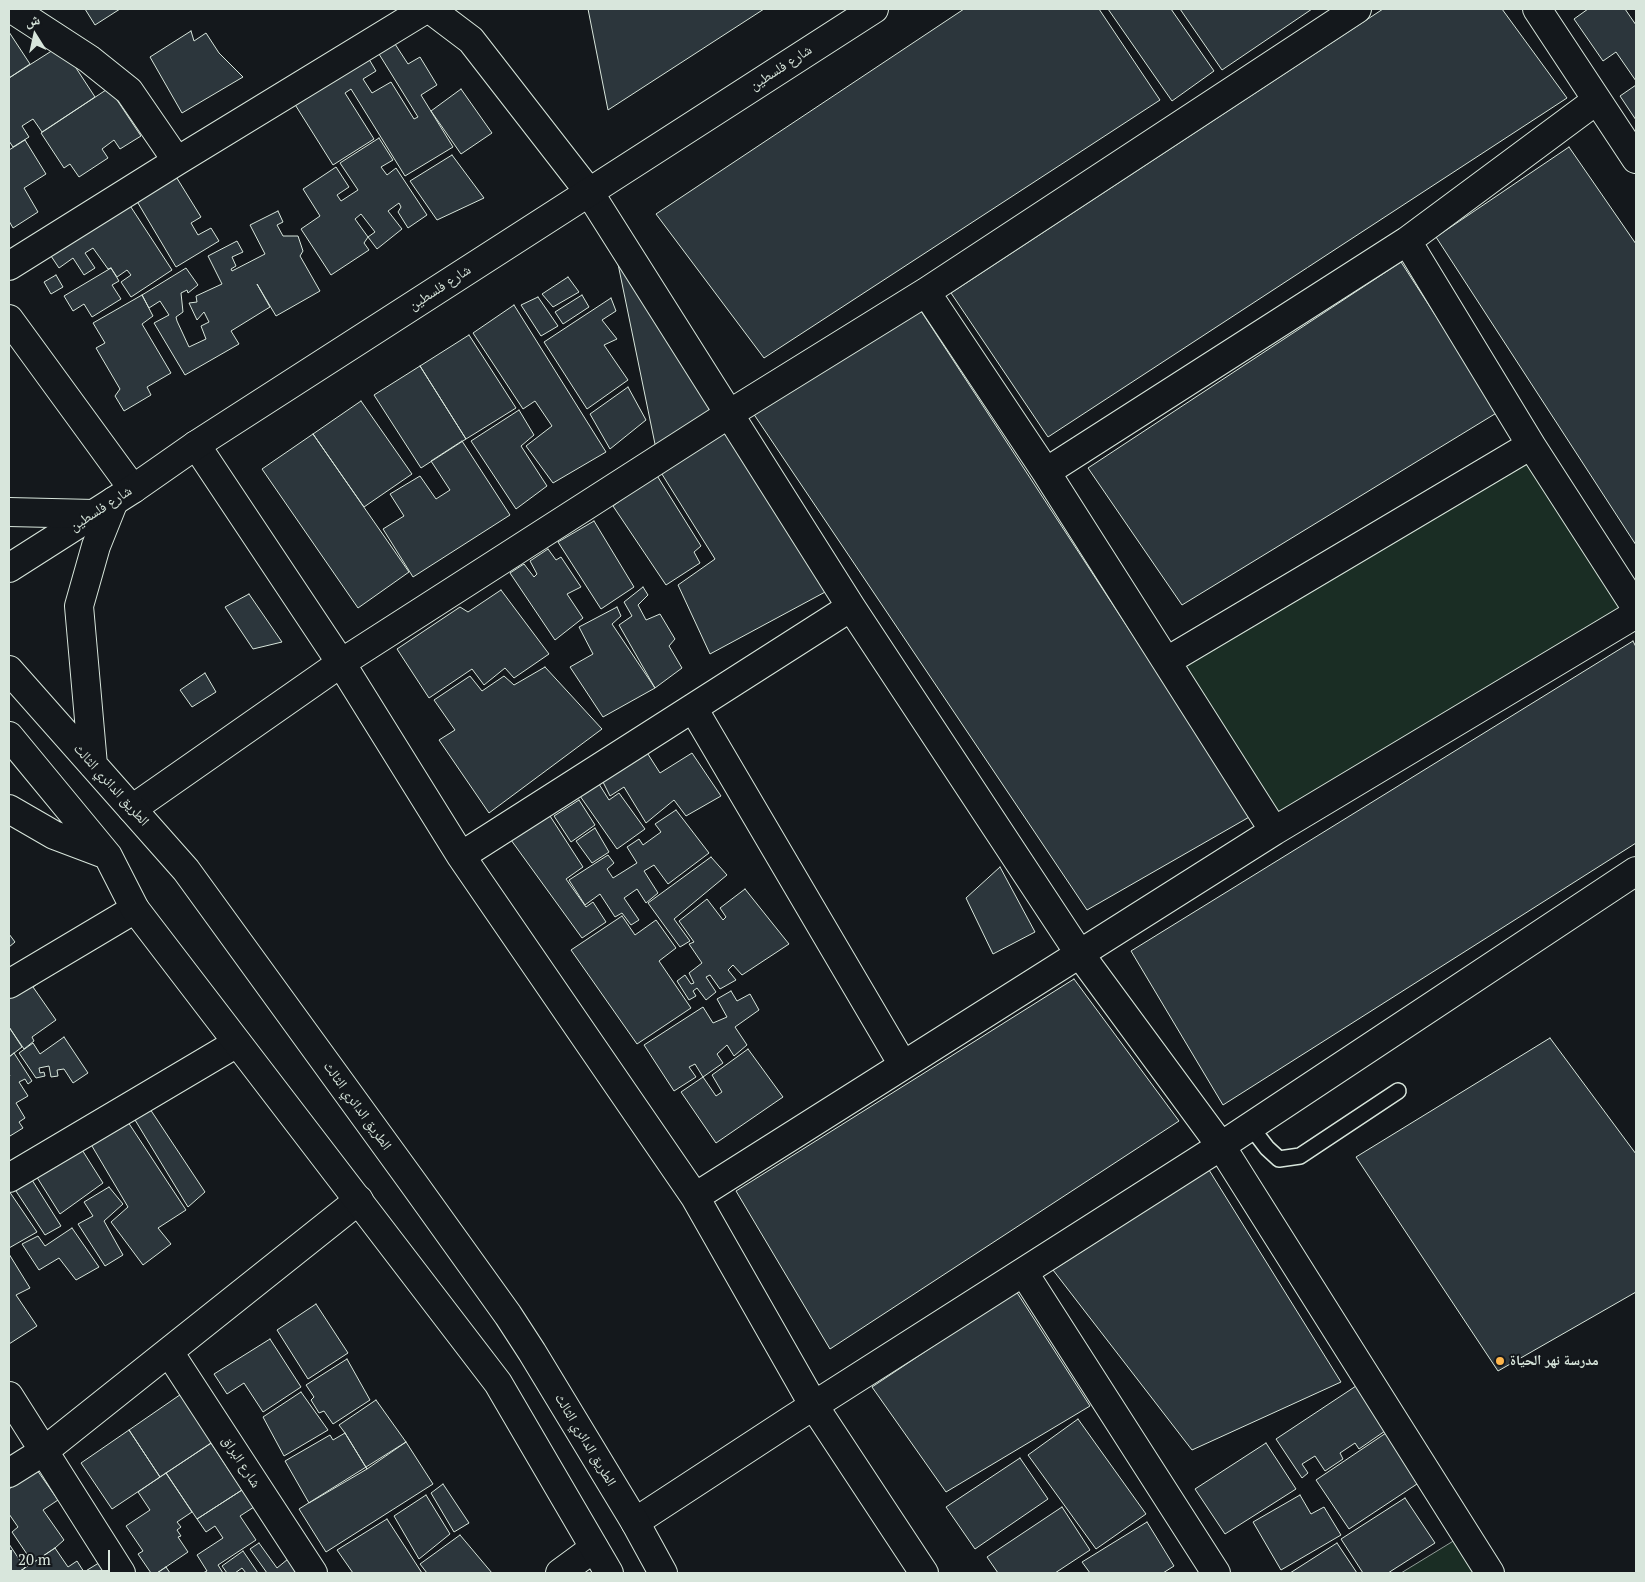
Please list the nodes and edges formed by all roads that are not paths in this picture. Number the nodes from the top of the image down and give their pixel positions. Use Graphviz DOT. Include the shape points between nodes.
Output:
graph roads {
  1 [pos="12,9"];
  2 [pos="428,9"];
  3 [pos="874,9"];
  4 [pos="1357,9"];
  5 [pos="1536,9"];
  6 [pos="1597,100"];
  7 [pos="1636,159"];
  8 [pos="177,161"];
  9 [pos="589,192"];
  10 [pos="1407,241"];
  11 [pos="9,266"];
  12 [pos="926,292"];
  13 [pos="9,319"];
  14 [pos="729,414"];
  15 [pos="196,445"];
  16 [pos="1531,445"];
  17 [pos="1046,472"];
  18 [pos="114,501"];
  19 [pos="9,512"];
  20 [pos="9,568"];
  21 [pos="851,607"];
  22 [pos="1636,608"];
  23 [pos="1636,614"];
  24 [pos="1167,661"];
  25 [pos="341,663"];
  26 [pos="9,670"];
  27 [pos="693,708"];
  28 [pos="9,736"];
  29 [pos="93,765"];
  30 [pos="9,809"];
  31 [pos="132,809"];
  32 [pos="1274,831"];
  33 [pos="108,856"];
  34 [pos="461,856"];
  35 [pos="1636,872"];
  36 [pos="135,909"];
  37 [pos="1079,953"];
  38 [pos="9,984"];
  39 [pos="237,1043"];
  40 [pos="903,1064"];
  41 [pos="1398,1091"];
  42 [pos="1251,1127"];
  43 [pos="1221,1146"];
  44 [pos="9,1178"];
  45 [pos="695,1196"];
  46 [pos="359,1200"];
  47 [pos="1024,1273"];
  48 [pos="169,1352"];
  49 [pos="9,1396"];
  50 [pos="814,1406"];
  51 [pos="44,1451"];
  52 [pos="9,1472"];
  53 [pos="635,1522"];
  54 [pos="594,1548"];
  55 [pos="122,1573"];
  56 [pos="313,1573"];
  57 [pos="560,1573"];
  58 [pos="609,1573"];
  59 [pos="663,1573"];
  60 [pos="924,1573"];
  61 [pos="1216,1573"];
  62 [pos="1490,1573"];
  1 -- 8 [label="main road" via="89,59 129,91"];
  2 -- 8 [label="main road"];
  2 -- 9 [label="main road" via="471,40"];
  3 -- 9 [label="main road, شارع فلسطين"];
  4 -- 12 [label="main road"];
  5 -- 6 [label="main road"];
  6 -- 7 [label="main road"];
  6 -- 10 [label="main road"];
  8 -- 11 [label="main road"];
  9 -- 14 [label="main road"];
  9 -- 15 [label="main road, شارع فلسطين"];
  10 -- 16 [label="main road"];
  10 -- 17 [label="main road"];
  12 -- 14 [label="main road"];
  12 -- 17 [label="main road"];
  13 -- 18 [label="main road"];
  14 -- 21 [label="main road"];
  14 -- 25 [label="main road"];
  15 -- 18 [label="main road, شارع فلسطين"];
  15 -- 25 [label="main road"];
  16 -- 22 [label="main road"];
  16 -- 24 [label="main road"];
  17 -- 24 [label="main road"];
  18 -- 19 [label="main road"];
  18 -- 20 [label="main road, شارع فلسطين"];
  18 -- 29 [label="main road" via="96,546 79,606"];
  21 -- 27 [label="main road"];
  21 -- 37 [label="main road"];
  23 -- 32 [label="main road"];
  24 -- 32 [label="main road"];
  25 -- 31 [label="main road"];
  25 -- 34 [label="main road"];
  26 -- 29 [label="main road, الطريق الدائري الثالث"];
  27 -- 34 [label="main road"];
  27 -- 40 [label="main road"];
  28 -- 33 [label="main road"];
  29 -- 31 [label="main road, الطريق الدائري الثالث"];
  30 -- 33 [label="main road" via="54,835"];
  31 -- 53 [label="main road, الطريق الدائري الثالث" via="186,870 508,1315"];
  32 -- 37 [label="main road"];
  33 -- 36 [label="main road"];
  34 -- 45 [label="main road"];
  35 -- 42 [label="main road"];
  36 -- 38 [label="main road"];
  36 -- 39 [label="main road"];
  37 -- 40 [label="main road"];
  37 -- 43 [label="main road"];
  39 -- 44 [label="main road"];
  39 -- 46 [label="main road"];
  40 -- 45 [label="main road"];
  41 -- 42 [label="lane" via="1300,1156 1279,1159"];
  42 -- 43 [label="main road"];
  43 -- 47 [label="main road"];
  43 -- 62 [label="main road"];
  45 -- 50 [label="main road"];
  46 -- 48 [label="main road"];
  46 -- 54 [label="main road" via="498,1383"];
  47 -- 50 [label="main road"];
  47 -- 61 [label="main road"];
  48 -- 51 [label="main road"];
  48 -- 56 [label="main road, شارع البراق"];
  49 -- 51 [label="main road"];
  50 -- 53 [label="main road"];
  50 -- 60 [label="main road"];
  51 -- 52 [label="main road"];
  51 -- 55 [label="main road"];
  53 -- 59 [label="main road, الطريق الدائري الثالث"];
  54 -- 57 [label="main road"];
  54 -- 58 [label="main road"];
}
